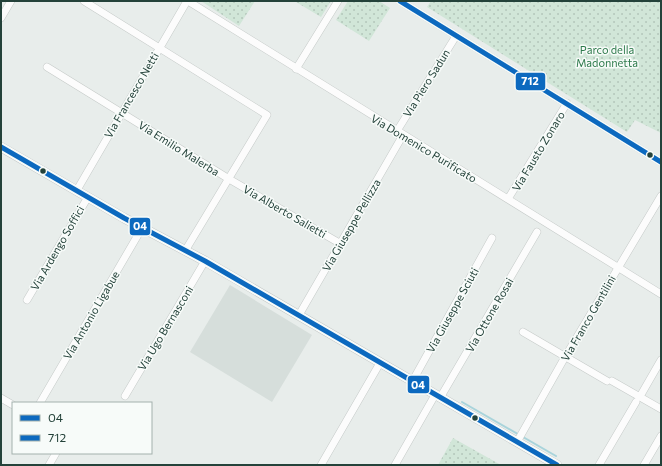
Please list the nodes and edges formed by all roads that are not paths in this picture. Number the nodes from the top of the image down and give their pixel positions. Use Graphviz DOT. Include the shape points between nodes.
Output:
graph roads {
  1 [pos="11,1"];
  2 [pos="84,1"];
  3 [pos="187,1"];
  4 [pos="338,1"];
  5 [pos="400,1"];
  6 [pos="1,18"];
  7 [pos="456,36"];
  8 [pos="159,48"];
  9 [pos="47,67"];
  10 [pos="296,69"];
  11 [pos="567,103"];
  12 [pos="121,113"];
  13 [pos="400,133"];
  14 [pos="1,147"];
  15 [pos="661,162"];
  16 [pos="229,179"];
  17 [pos="77,190"];
  18 [pos="661,196"];
  19 [pos="88,197"];
  20 [pos="508,199"];
  21 [pos="142,228"];
  22 [pos="537,232"];
  23 [pos="492,238"];
  24 [pos="341,244"];
  25 [pos="185,251"];
  26 [pos="205,261"];
  27 [pos="618,268"];
  28 [pos="661,294"];
  29 [pos="27,300"];
  30 [pos="299,315"];
  31 [pos="523,332"];
  32 [pos="565,357"];
  33 [pos="661,360"];
  34 [pos="380,363"];
  35 [pos="412,382"];
  36 [pos="642,393"];
  37 [pos="125,396"];
  38 [pos="438,397"];
  39 [pos="1,398"];
  40 [pos="41,402"];
  41 [pos="636,402"];
  42 [pos="12,404"];
  43 [pos="661,408"];
  44 [pos="661,436"];
  45 [pos="517,442"];
  46 [pos="55,454"];
  47 [pos="555,464"];
  48 [pos="49,465"];
  49 [pos="321,465"];
  50 [pos="395,465"];
  51 [pos="599,465"];
  52 [pos="644,465"];
  1 -- 6 [label="street"];
  2 -- 8 [label="street"];
  3 -- 8 [label="street, Via Francesco Netti"];
  3 -- 10 [label="street, Via Domenico Purificato"];
  4 -- 10 [label="street"];
  5 -- 7 [label="street"];
  7 -- 11 [label="street"];
  7 -- 13 [label="street, Via Piero Sadun"];
  8 -- 12 [label="street, Via Francesco Netti"];
  8 -- 16 [label="street" via="267,114"];
  9 -- 12 [label="street, Via Emilio Malerba"];
  10 -- 13 [label="street, Via Domenico Purificato"];
  11 -- 15 [label="street"];
  11 -- 20 [label="street, Via Fausto Zonaro"];
  12 -- 16 [label="street, Via Emilio Malerba"];
  12 -- 17 [label="street, Via Francesco Netti"];
  13 -- 20 [label="street, Via Domenico Purificato"];
  13 -- 24 [label="street, Via Giuseppe Pellizza"];
  14 -- 17 [label="street"];
  16 -- 24 [label="street, Via Alberto Salietti"];
  16 -- 25 [label="street"];
  17 -- 19 [label="street"];
  18 -- 27 [label="street, Via Franco Gentilini"];
  19 -- 21 [label="street"];
  19 -- 29 [label="street, Via Ardengo Soffici"];
  20 -- 27 [label="street, Via Domenico Purificato"];
  21 -- 25 [label="street"];
  21 -- 40 [label="street, Via Antonio Ligabue"];
  22 -- 38 [label="street, Via Ottone Rosai"];
  23 -- 35 [label="street, Via Giuseppe Sciuti"];
  24 -- 30 [label="street, Via Giuseppe Pellizza"];
  25 -- 26 [label="street"];
  26 -- 30 [label="street"];
  26 -- 37 [label="street, Via Ugo Bernasconi"];
  27 -- 28 [label="street, Via Domenico Purificato"];
  27 -- 32 [label="street, Via Franco Gentilini"];
  30 -- 34 [label="street"];
  31 -- 32 [label="street"];
  32 -- 43 [label="street"];
  32 -- 45 [label="street, Via Franco Gentilini"];
  33 -- 36 [label="street"];
  34 -- 35 [label="street"];
  34 -- 49 [label="street"];
  35 -- 38 [label="street"];
  38 -- 45 [label="street"];
  38 -- 50 [label="street, Via Ottone Rosai"];
  39 -- 42 [label="street"];
  41 -- 51 [label="street"];
  44 -- 52 [label="street"];
  45 -- 47 [label="street"];
  46 -- 48 [label="street"];
}
